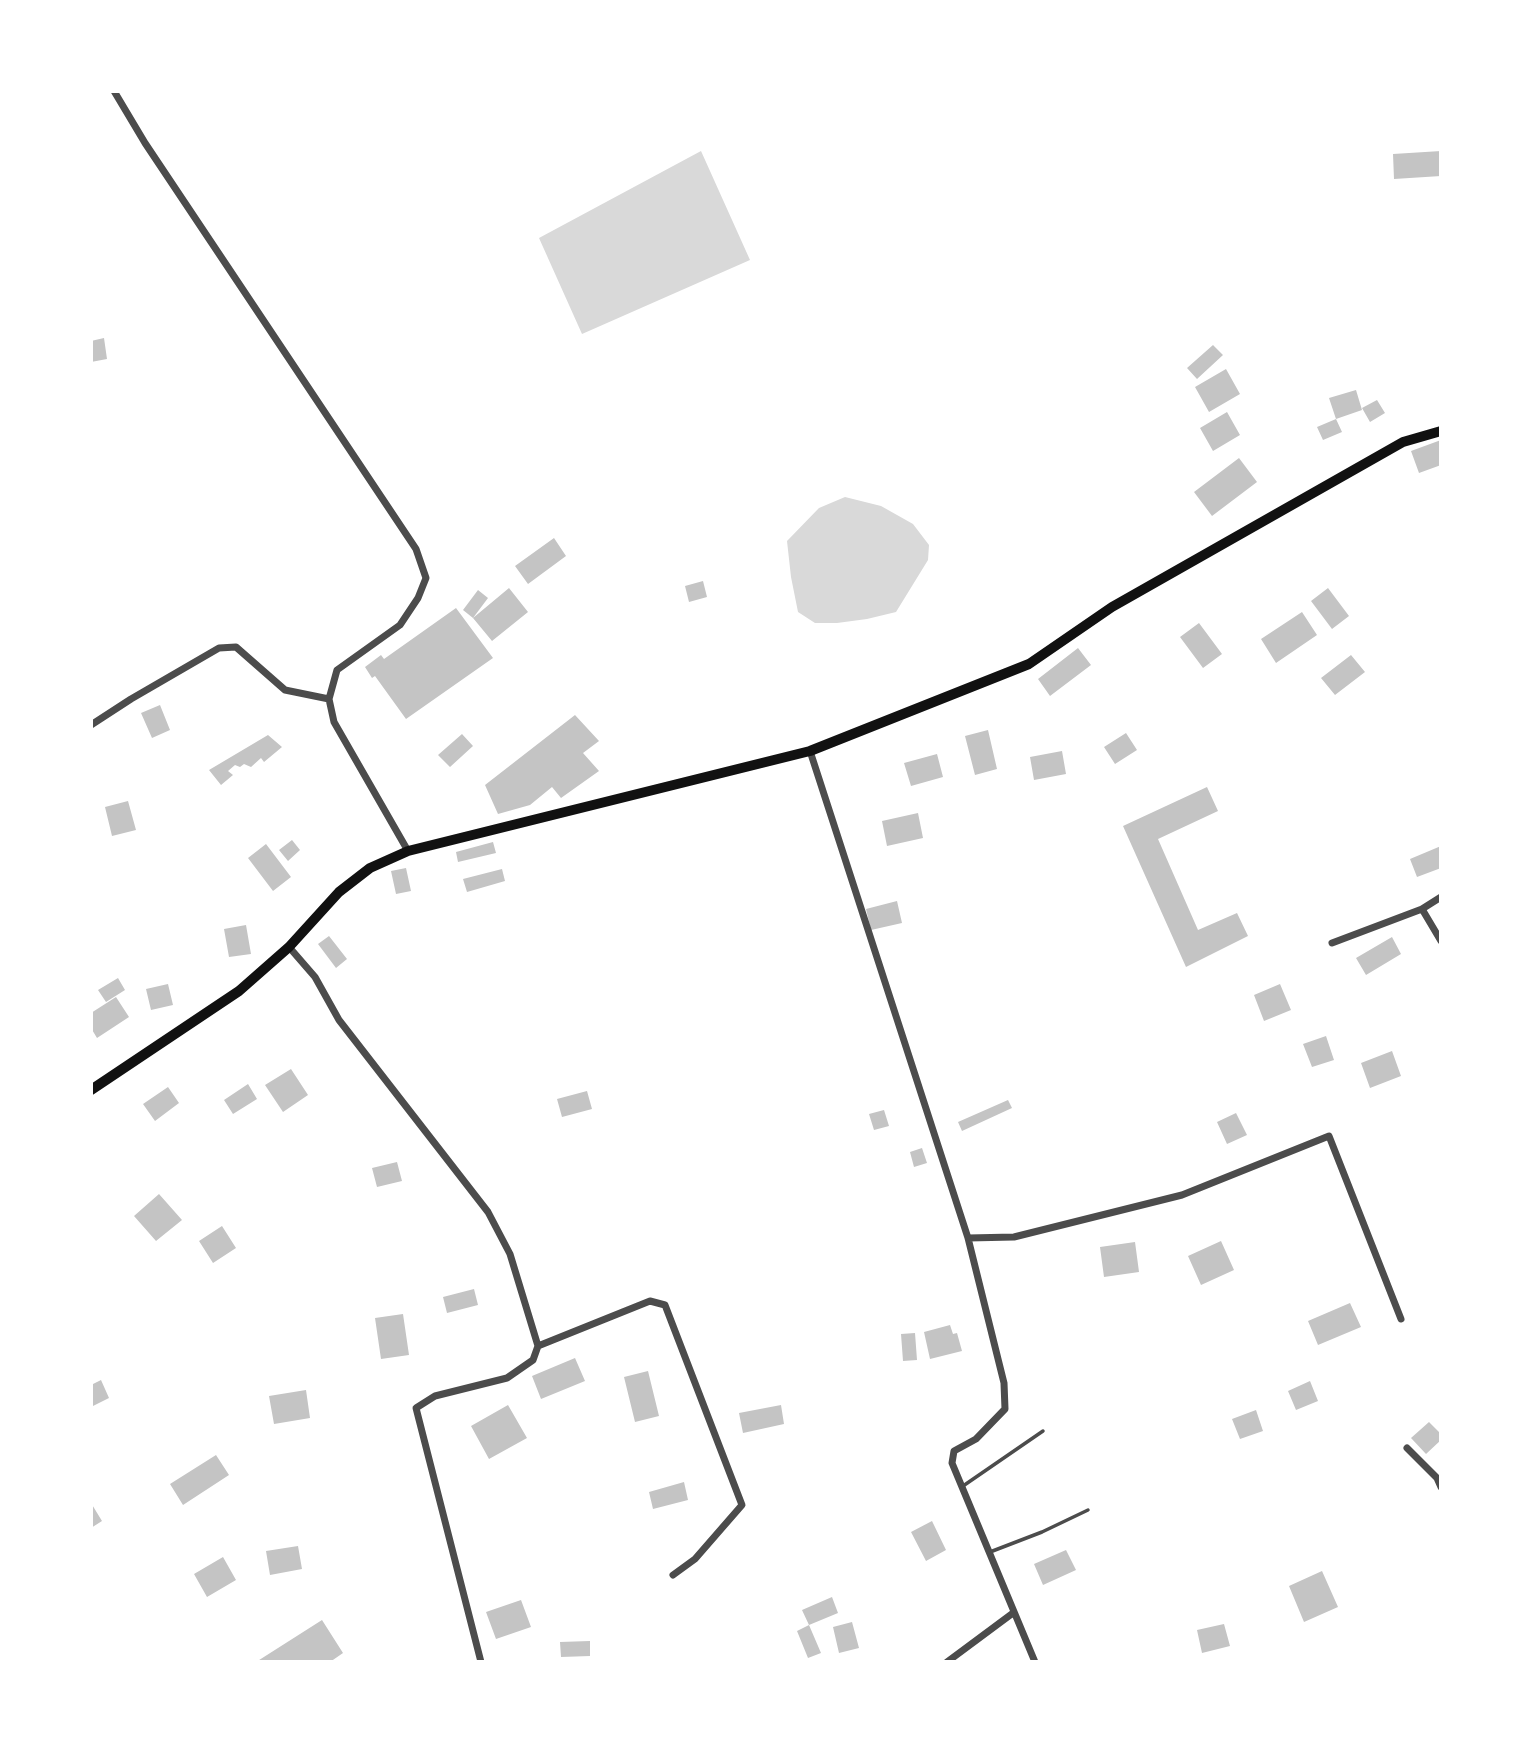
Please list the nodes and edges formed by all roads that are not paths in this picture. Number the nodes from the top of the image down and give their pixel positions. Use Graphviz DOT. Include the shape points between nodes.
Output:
graph roads {
  1 [pos="114,91"];
  2 [pos="1441,431"];
  3 [pos="329,699"];
  4 [pos="91,725"];
  5 [pos="810,751"];
  6 [pos="408,851"];
  7 [pos="1441,897"];
  8 [pos="1422,909"];
  9 [pos="1441,941"];
  10 [pos="1332,943"];
  11 [pos="289,947"];
  12 [pos="91,1090"];
  13 [pos="968,1238"];
  14 [pos="1401,1319"];
  15 [pos="538,1346"];
  16 [pos="1043,1431"];
  17 [pos="1407,1448"];
  18 [pos="962,1487"];
  19 [pos="1441,1487"];
  20 [pos="1088,1510"];
  21 [pos="989,1552"];
  22 [pos="673,1575"];
  23 [pos="1013,1613"];
  24 [pos="481,1662"];
  25 [pos="947,1662"];
  26 [pos="1035,1662"];
  1 -- 3 [label="street" via="416,549 426,578 418,598 400,625 337,670"];
  2 -- 5 [label="main road" via="1403,442 1112,607 1029,664"];
  3 -- 4 [label="street" via="285,690 236,647 219,648"];
  3 -- 6 [label="street" via="334,722"];
  5 -- 6 [label="main road"];
  5 -- 13 [label="street"];
  6 -- 11 [label="main road" via="370,868 339,892"];
  7 -- 8 [label="street"];
  8 -- 9 [label="street"];
  8 -- 10 [label="street"];
  11 -- 12 [label="main road" via="239,991"];
  11 -- 15 [label="street" via="315,977 339,1020 488,1212 510,1254"];
  13 -- 14 [label="street" via="1014,1237 1182,1195 1329,1136"];
  13 -- 18 [label="street" via="1004,1383 1005,1409 976,1439 954,1451 952,1463"];
  15 -- 22 [label="street" via="650,1301 664,1306 742,1505 695,1559"];
  15 -- 24 [label="street" via="533,1360 507,1378 435,1396 416,1408"];
  16 -- 18 [label="lane"];
  17 -- 19 [label="street"];
  18 -- 21 [label="street"];
  20 -- 21 [label="lane"];
  21 -- 23 [label="street"];
  23 -- 25 [label="street"];
  23 -- 26 [label="street"];
}
